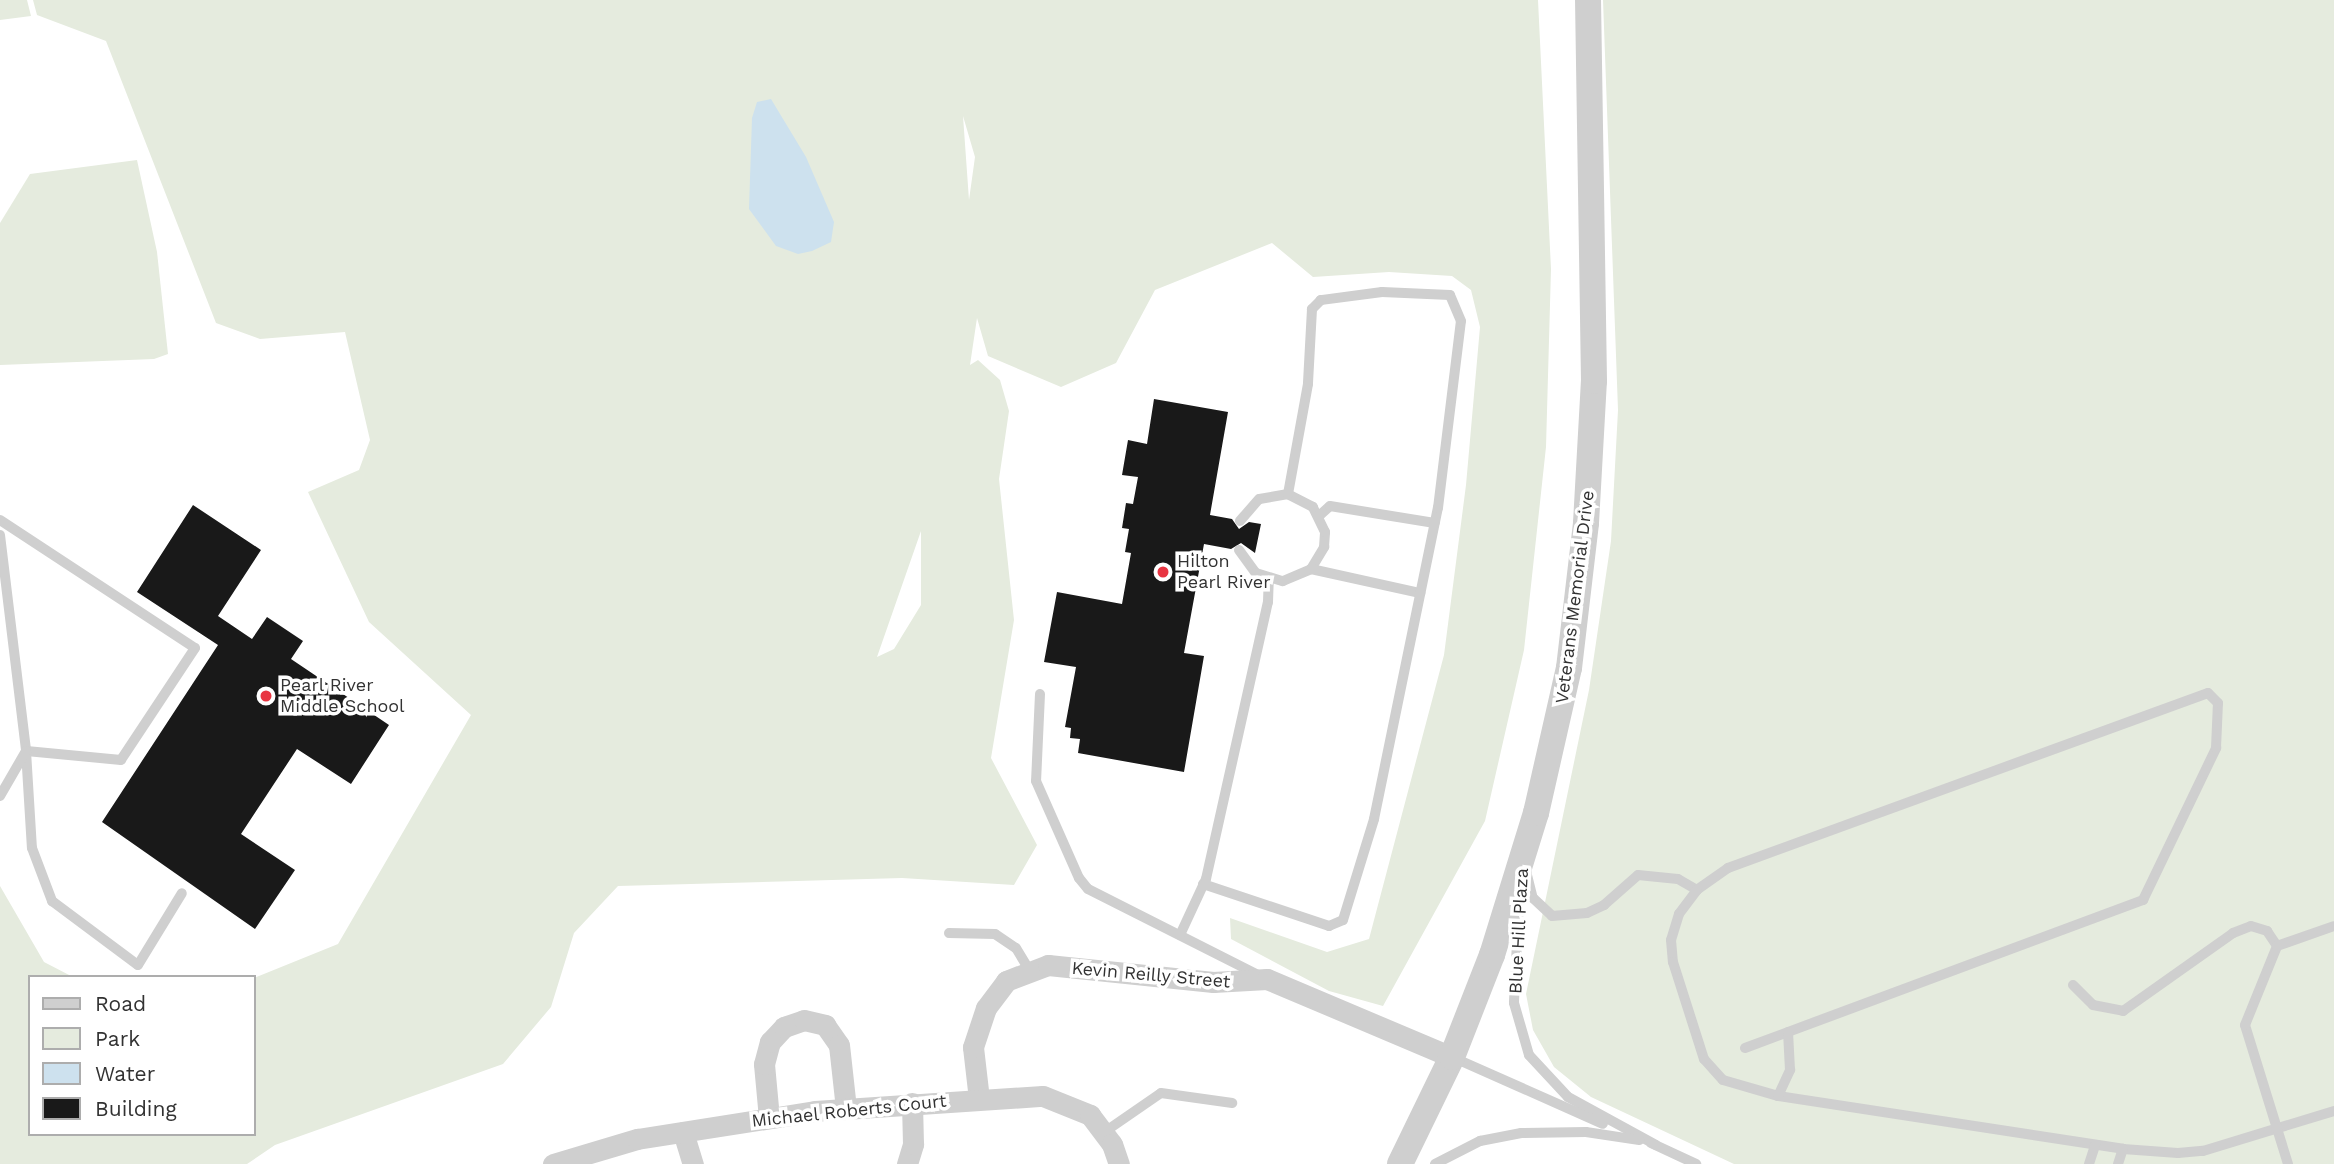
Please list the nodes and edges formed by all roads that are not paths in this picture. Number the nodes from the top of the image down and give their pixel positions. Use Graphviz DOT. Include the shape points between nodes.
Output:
graph roads {
  1 [pos="1588,0"];
  2 [pos="1288,494"];
  3 [pos="1320,515"];
  4 [pos="0,520"];
  5 [pos="1240,521"];
  6 [pos="1435,523"];
  7 [pos="0,535"];
  8 [pos="1239,550"];
  9 [pos="1311,569"];
  10 [pos="1269,579"];
  11 [pos="1420,593"];
  12 [pos="1040,694"];
  13 [pos="26,751"];
  14 [pos="0,796"];
  15 [pos="1523,858"];
  16 [pos="1203,884"];
  17 [pos="1697,890"];
  18 [pos="183,893"];
  19 [pos="2334,926"];
  20 [pos="949,933"];
  21 [pos="1180,935"];
  22 [pos="2277,946"];
  23 [pos="1030,971"];
  24 [pos="1267,979"];
  25 [pos="2073,985"];
  26 [pos="1788,1032"];
  27 [pos="1745,1048"];
  28 [pos="1452,1057"];
  29 [pos="1777,1097"];
  30 [pos="979,1099"];
  31 [pos="912,1103"];
  32 [pos="1232,1103"];
  33 [pos="846,1108"];
  34 [pos="2334,1111"];
  35 [pos="769,1118"];
  36 [pos="2278,1130"];
  37 [pos="683,1132"];
  38 [pos="1103,1133"];
  39 [pos="1656,1144"];
  40 [pos="2095,1145"];
  41 [pos="2123,1149"];
  42 [pos="553,1164"];
  43 [pos="693,1164"];
  44 [pos="907,1164"];
  45 [pos="1119,1164"];
  46 [pos="1400,1164"];
  47 [pos="1435,1164"];
  48 [pos="1696,1164"];
  49 [pos="2089,1164"];
  50 [pos="2118,1164"];
  51 [pos="2288,1164"];
  1 -- 15 [label="street, Veterans Memorial Drive" via="1594,331 1586,523 1560,716"];
  2 -- 3 [label="lane" via="1301,498"];
  2 -- 5 [label="lane" via="1259,499"];
  2 -- 6 [label="lane" via="1308,384 1312,309 1321,300 1382,292 1450,295 1461,321"];
  3 -- 6 [label="lane" via="1330,506"];
  3 -- 9 [label="lane" via="1324,547"];
  4 -- 13 [label="lane" via="195,648 121,761"];
  6 -- 11 [label="lane"];
  7 -- 13 [label="lane"];
  8 -- 10 [label="lane" via="1251,568"];
  9 -- 10 [label="lane" via="1297,578"];
  9 -- 11 [label="lane"];
  10 -- 16 [label="lane" via="1268,602"];
  11 -- 16 [label="lane" via="1374,819 1343,920 1329,926"];
  12 -- 21 [label="lane" via="1036,781 1079,878 1088,889"];
  13 -- 14 [label="lane"];
  13 -- 18 [label="lane" via="32,848 52,901 138,965"];
  15 -- 17 [label="lane" via="1534,898 1552,916 1587,913 1604,905 1638,875 1678,879"];
  15 -- 28 [label="street, Veterans Memorial Drive"];
  15 -- 39 [label="lane, Blue Hill Plaza" via="1514,984 1517,1020 1529,1055 1568,1097"];
  16 -- 21 [label="lane"];
  17 -- 26 [label="lane" via="1728,868 2192,697 2208,693 2218,703 2216,748 2143,900"];
  17 -- 29 [label="lane" via="1679,914 1671,940 1673,962 1704,1059 1723,1080"];
  19 -- 22 [label="lane"];
  20 -- 23 [label="lane" via="995,934 1016,947"];
  21 -- 24 [label="lane"];
  22 -- 25 [label="lane" via="2267,931 2251,926 2233,933 2123,1011 2093,1005"];
  22 -- 36 [label="lane" via="2245,1025"];
  23 -- 24 [label="street, Kevin Reilly Street" via="1048,965 1213,982"];
  23 -- 30 [label="street, Kevin Reilly Street" via="1006,981 986,1007 973,1047"];
  24 -- 28 [label="street, Kevin Reilly Street"];
  26 -- 27 [label="lane"];
  26 -- 29 [label="lane" via="1790,1070"];
  28 -- 39 [label="lane, Blue Hill Plaza"];
  28 -- 46 [label="street, Veterans Memorial Drive"];
  29 -- 40 [label="lane"];
  30 -- 31 [label="street, Michael Roberts Court"];
  30 -- 38 [label="street, Michael Roberts Court" via="1043,1096 1090,1115"];
  31 -- 33 [label="street, Michael Roberts Court"];
  31 -- 44 [label="street" via="913,1144"];
  32 -- 38 [label="lane" via="1161,1093"];
  33 -- 35 [label="street, Michael Roberts Court"];
  33 -- 35 [label="street" via="839,1045 825,1024 804,1020 784,1027 770,1042 764,1064"];
  34 -- 36 [label="lane"];
  35 -- 37 [label="street, Michael Roberts Court"];
  36 -- 41 [label="lane" via="2203,1151"];
  36 -- 51 [label="lane"];
  37 -- 42 [label="street, Michael Roberts Court" via="637,1139"];
  37 -- 43 [label="street"];
  38 -- 45 [label="street, Michael Roberts Court"];
  39 -- 47 [label="lane, Blue Hill Plaza" via="1586,1132 1521,1133 1480,1142"];
  39 -- 48 [label="lane, Blue Hill Plaza"];
  40 -- 41 [label="lane"];
  40 -- 49 [label="lane"];
  41 -- 50 [label="lane"];
}
